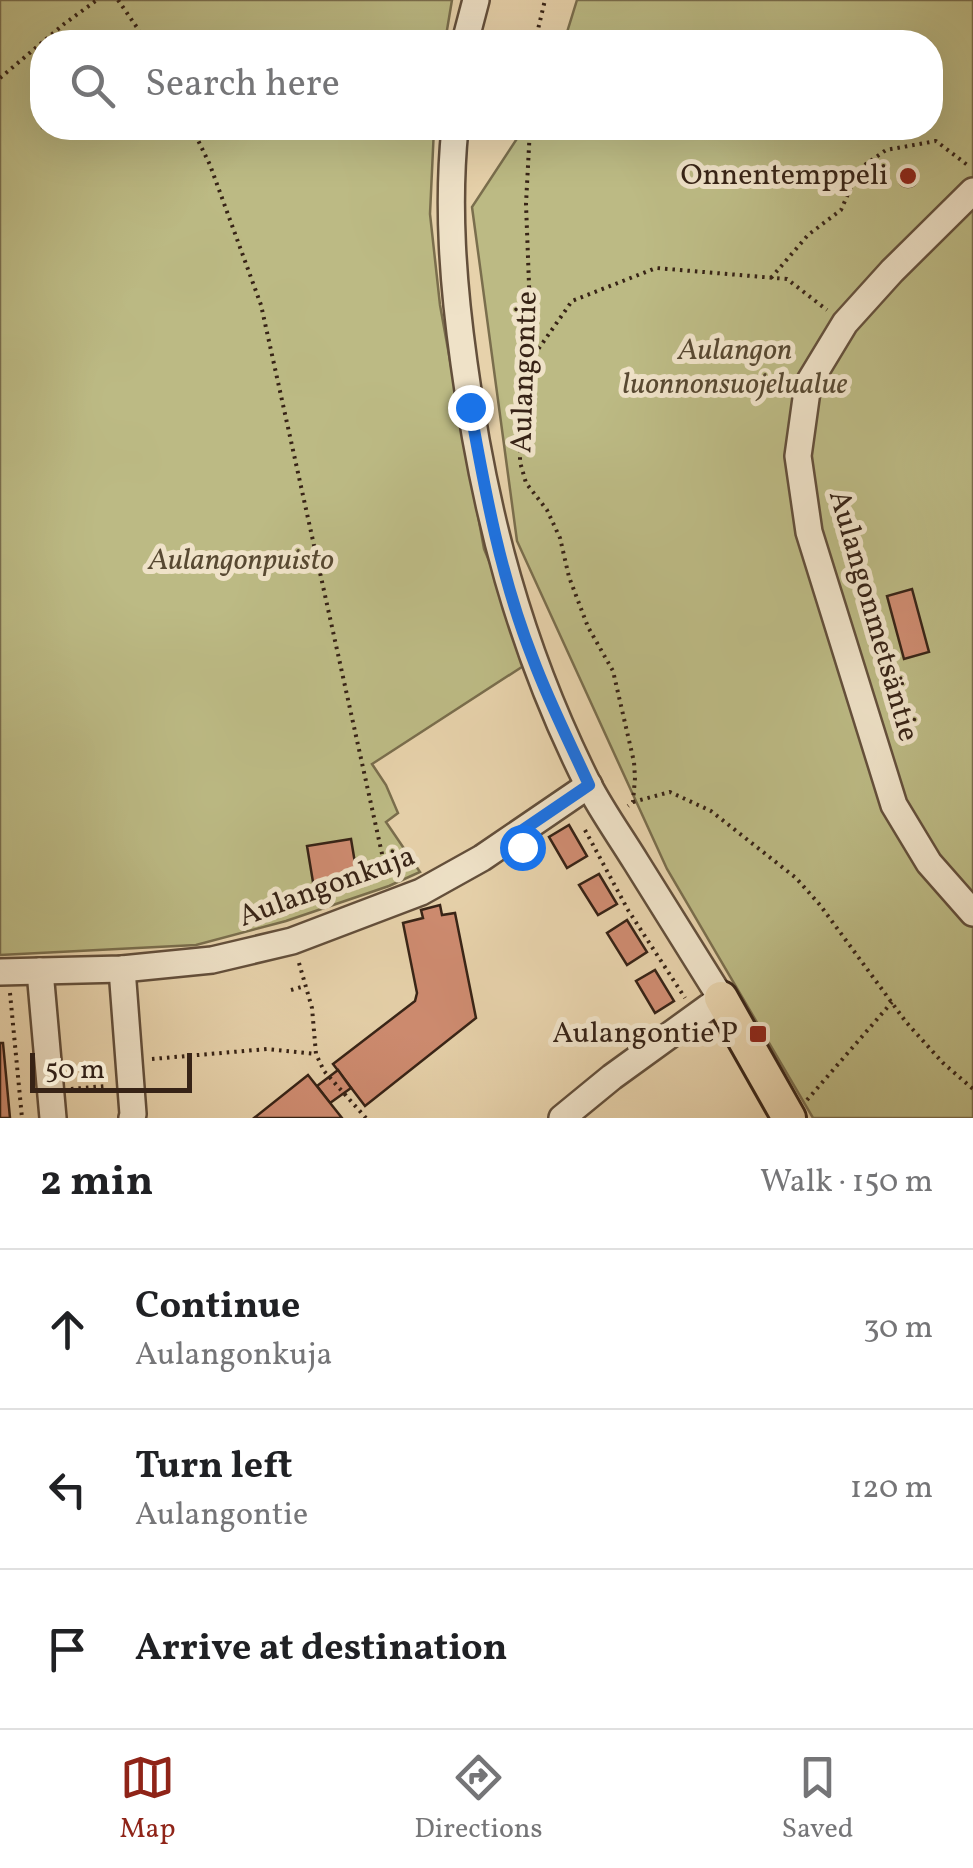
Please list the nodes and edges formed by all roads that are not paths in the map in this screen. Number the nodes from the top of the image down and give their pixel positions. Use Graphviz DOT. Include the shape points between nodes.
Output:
graph roads {
  1 [pos="476,0"];
  2 [pos="468,30"];
  3 [pos="454,140"];
  4 [pos="973,191"];
  5 [pos="589,785"];
  6 [pos="973,913"];
  7 [pos="122,969"];
  8 [pos="40,971"];
  9 [pos="4,972"];
  10 [pos="708,1006"];
  11 [pos="52,1106"];
  12 [pos="798,1108"];
  13 [pos="132,1118"];
  14 [pos="562,1118"];
  1 -- 2 [label="street"];
  3 -- 5 [label="street, Aulangontie" via="455,296 487,502 533,659"];
  4 -- 6 [label="street, Aulangonmetsäntie" via="845,323 808,384 798,456 809,532 894,805 929,863"];
  5 -- 7 [label="street, Aulangonkuja" via="421,892 292,941 212,960"];
  5 -- 10 [label="street, Aulangontie"];
  7 -- 8 [label="street, Aulangonkuja"];
  7 -- 13 [label="street"];
  8 -- 9 [label="street, Aulangonkuja"];
  8 -- 11 [label="street"];
  10 -- 12 [label="main road, Aulangontie"];
  10 -- 14 [label="street"];
}
